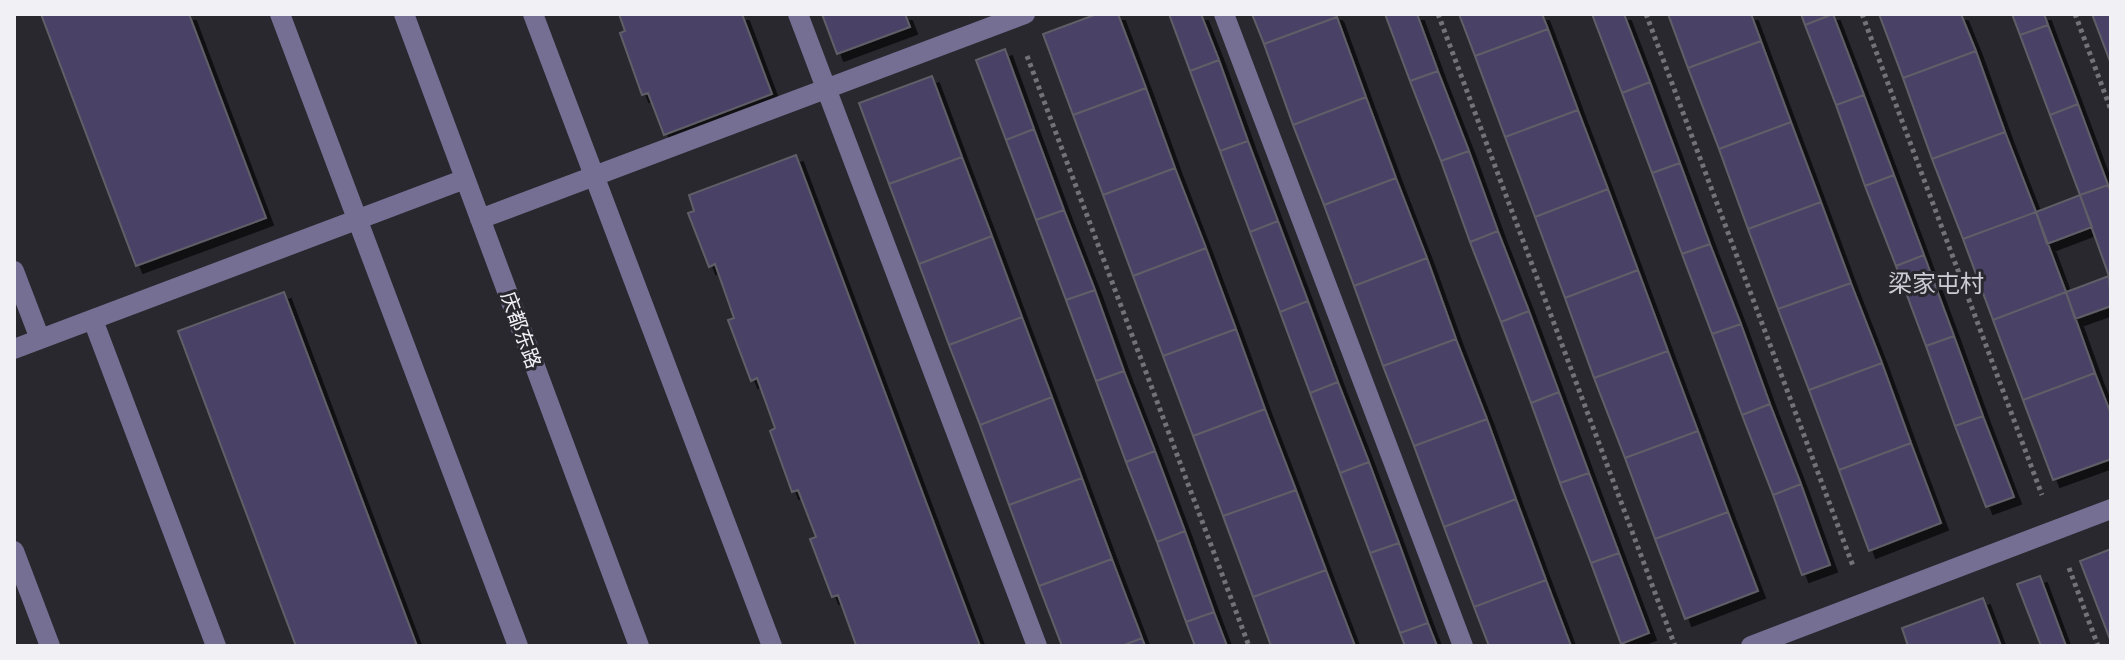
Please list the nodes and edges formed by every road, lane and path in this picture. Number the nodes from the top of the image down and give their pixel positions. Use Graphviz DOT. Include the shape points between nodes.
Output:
graph roads {
  1 [pos="280,14"];
  2 [pos="404,14"];
  3 [pos="533,14"];
  4 [pos="798,14"];
  5 [pos="1224,14"];
  6 [pos="1438,14"];
  7 [pos="1646,14"];
  8 [pos="1862,14"];
  9 [pos="2075,14"];
  10 [pos="1019,16"];
  11 [pos="826,89"];
  12 [pos="2111,110"];
  13 [pos="594,176"];
  14 [pos="465,179"];
  15 [pos="480,219"];
  16 [pos="358,220"];
  17 [pos="14,271"];
  18 [pos="93,320"];
  19 [pos="40,339"];
  20 [pos="14,349"];
  21 [pos="2111,509"];
  22 [pos="2055,531"];
  23 [pos="14,551"];
  24 [pos="1866,602"];
  25 [pos="50,646"];
  26 [pos="216,646"];
  27 [pos="518,646"];
  28 [pos="639,646"];
  29 [pos="772,646"];
  30 [pos="1037,646"];
  31 [pos="1249,646"];
  32 [pos="1463,646"];
  33 [pos="1675,646"];
  34 [pos="1751,646"];
  35 [pos="2098,646"];
  1 -- 16 [label="street"];
  2 -- 14 [label="street, 庆都东路"];
  3 -- 13 [label="street"];
  4 -- 11 [label="street"];
  5 -- 32 [label="street"];
  6 -- 33 [label="path"];
  7 -- 24 [label="path"];
  8 -- 22 [label="path"];
  9 -- 12 [label="path"];
  10 -- 11 [label="street"];
  10 -- 31 [label="path"];
  11 -- 13 [label="street"];
  11 -- 30 [label="street"];
  13 -- 15 [label="street"];
  13 -- 29 [label="street"];
  14 -- 15 [label="street, 庆都东路"];
  14 -- 16 [label="street"];
  15 -- 28 [label="street, 庆都东路"];
  16 -- 18 [label="street"];
  16 -- 27 [label="street"];
  17 -- 19 [label="street"];
  18 -- 19 [label="street"];
  18 -- 26 [label="street"];
  19 -- 20 [label="street"];
  21 -- 22 [label="street"];
  22 -- 24 [label="street"];
  22 -- 35 [label="path"];
  23 -- 25 [label="street"];
  24 -- 34 [label="street"];
}
